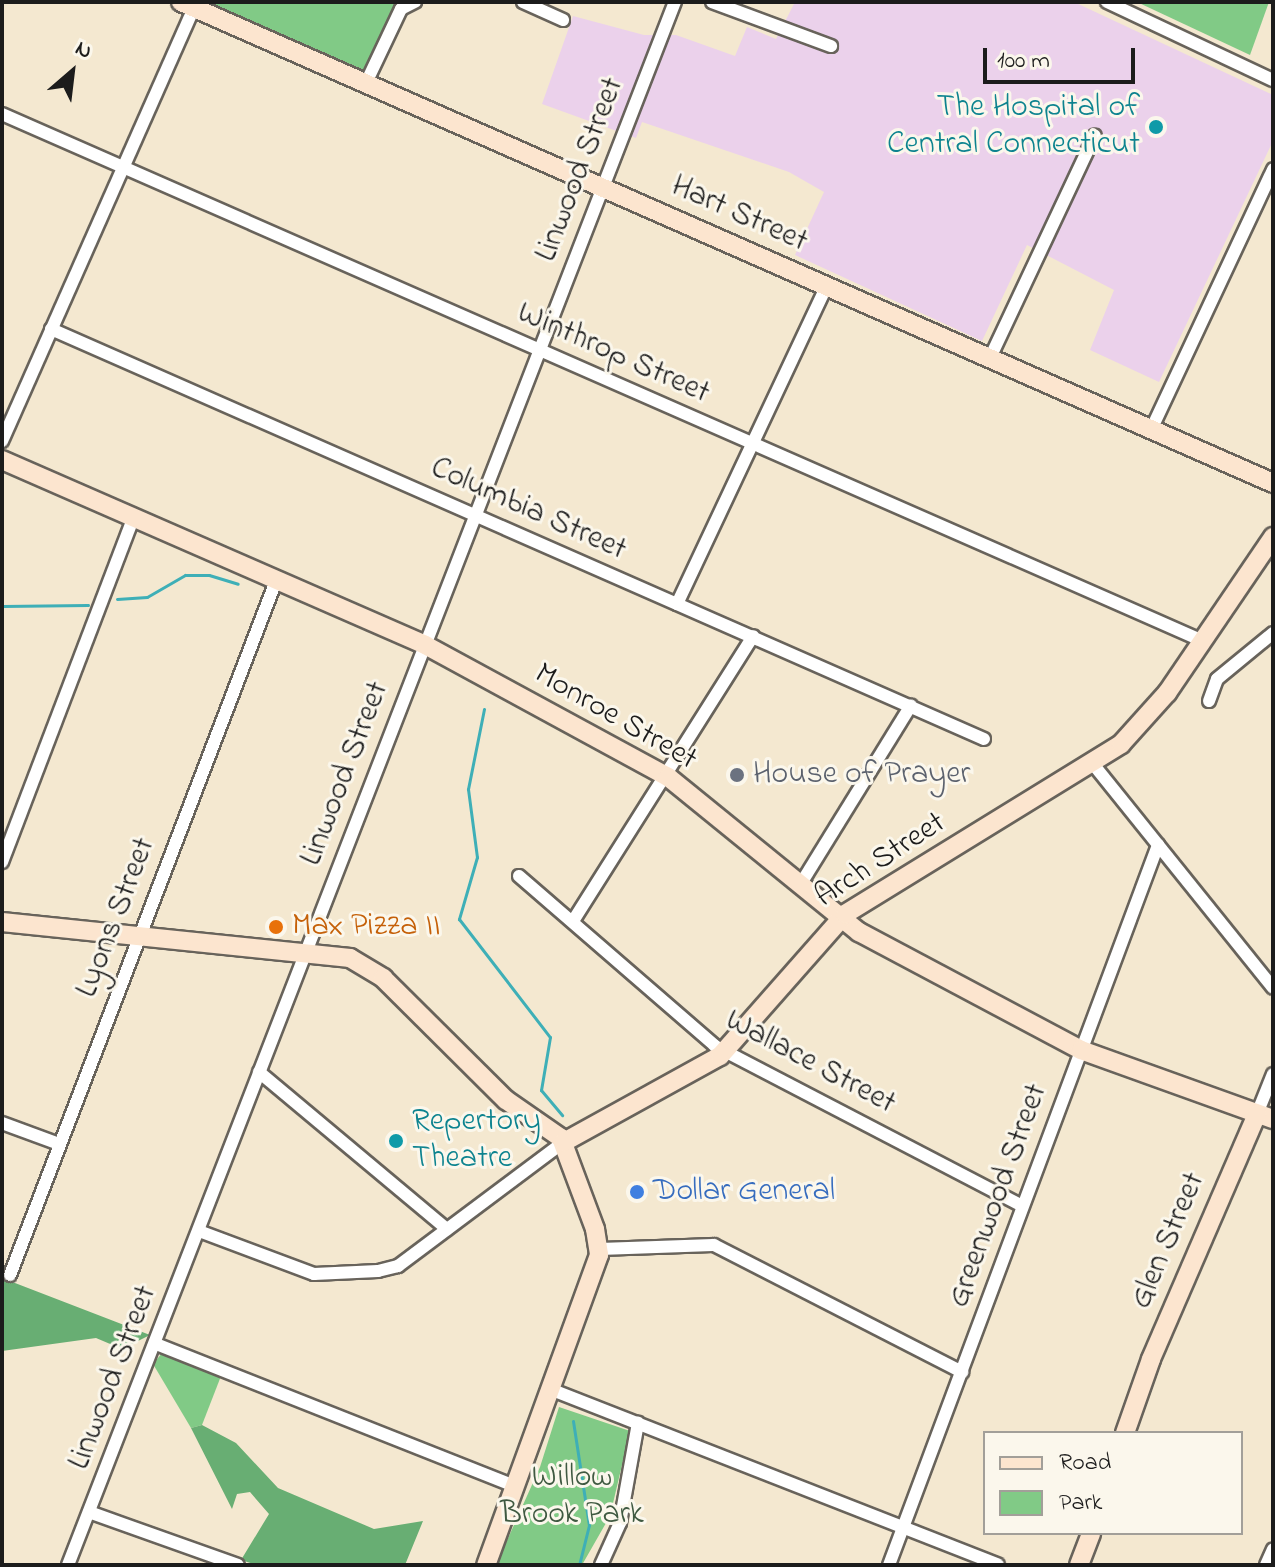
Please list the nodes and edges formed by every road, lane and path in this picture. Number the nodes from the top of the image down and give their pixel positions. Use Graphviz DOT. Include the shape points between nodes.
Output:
graph roads {
  1 [pos="415,2"];
  2 [pos="523,2"];
  3 [pos="675,2"];
  4 [pos="712,2"];
  5 [pos="1107,2"];
  6 [pos="187,5"];
  7 [pos="563,20"];
  8 [pos="831,46"];
  9 [pos="1273,80"];
  10 [pos="366,83"];
  11 [pos="2,114"];
  12 [pos="1095,135"];
  13 [pos="122,167"];
  14 [pos="1273,169"];
  15 [pos="603,187"];
  16 [pos="826,287"];
  17 [pos="51,329"];
  18 [pos="539,350"];
  19 [pos="990,358"];
  20 [pos="1151,430"];
  21 [pos="2,441"];
  22 [pos="753,443"];
  23 [pos="2,460"];
  24 [pos="1273,483"];
  25 [pos="475,514"];
  26 [pos="134,517"];
  27 [pos="1273,537"];
  28 [pos="276,581"];
  29 [pos="677,604"];
  30 [pos="1273,633"];
  31 [pos="753,636"];
  32 [pos="1203,641"];
  33 [pos="425,645"];
  34 [pos="1209,701"];
  35 [pos="911,705"];
  36 [pos="984,739"];
  37 [pos="1093,764"];
  38 [pos="668,777"];
  39 [pos="1158,845"];
  40 [pos="2,862"];
  41 [pos="519,876"];
  42 [pos="800,885"];
  43 [pos="839,918"];
  44 [pos="573,921"];
  45 [pos="2,922"];
  46 [pos="137,937"];
  47 [pos="305,952"];
  48 [pos="1273,988"];
  49 [pos="1081,1050"];
  50 [pos="725,1051"];
  51 [pos="259,1072"];
  52 [pos="1273,1074"];
  53 [pos="1265,1117"];
  54 [pos="2,1123"];
  55 [pos="564,1142"];
  56 [pos="59,1144"];
  57 [pos="1022,1206"];
  58 [pos="447,1229"];
  59 [pos="199,1231"];
  60 [pos="599,1249"];
  61 [pos="10,1275"];
  62 [pos="156,1344"];
  63 [pos="962,1372"];
  64 [pos="550,1389"];
  65 [pos="638,1423"];
  66 [pos="1126,1431"];
  67 [pos="515,1486"];
  68 [pos="89,1512"];
  69 [pos="903,1526"];
  70 [pos="1090,1535"];
  71 [pos="1273,1549"];
  72 [pos="68,1565"];
  73 [pos="238,1565"];
  74 [pos="486,1565"];
  75 [pos="601,1565"];
  76 [pos="889,1565"];
  77 [pos="998,1565"];
  78 [pos="1079,1565"];
  79 [pos="1266,1565"];
  1 -- 10 [label="street" via="401,9"];
  2 -- 7 [label="street"];
  3 -- 15 [label="street, Linwood Street"];
  4 -- 8 [label="street"];
  5 -- 9 [label="street"];
  6 -- 10 [label="street, Hart Street"];
  6 -- 13 [label="street"];
  10 -- 15 [label="street, Hart Street"];
  11 -- 13 [label="street, Winthrop Street"];
  12 -- 19 [label="street"];
  13 -- 17 [label="street"];
  13 -- 18 [label="street, Winthrop Street"];
  14 -- 20 [label="street"];
  15 -- 16 [label="street, Hart Street"];
  15 -- 18 [label="street, Linwood Street"];
  16 -- 19 [label="street, Hart Street"];
  16 -- 22 [label="street"];
  17 -- 21 [label="street"];
  17 -- 25 [label="street, Columbia Street"];
  18 -- 22 [label="street, Winthrop Street"];
  18 -- 25 [label="street, Linwood Street"];
  19 -- 20 [label="street, Hart Street"];
  20 -- 24 [label="street, Hart Street"];
  22 -- 29 [label="street"];
  22 -- 32 [label="street, Winthrop Street"];
  23 -- 26 [label="street, Monroe Street"];
  25 -- 29 [label="street, Columbia Street"];
  25 -- 33 [label="street, Linwood Street"];
  26 -- 28 [label="street, Monroe Street"];
  26 -- 40 [label="street"];
  27 -- 32 [label="street, Arch Street"];
  28 -- 33 [label="street, Monroe Street"];
  28 -- 46 [label="street, Lyons Street"];
  29 -- 31 [label="street, Columbia Street"];
  30 -- 34 [label="street" via="1217,679"];
  31 -- 35 [label="street, Columbia Street"];
  31 -- 38 [label="street"];
  32 -- 37 [label="street, Arch Street" via="1146,720"];
  33 -- 38 [label="street, Monroe Street"];
  33 -- 47 [label="street, Linwood Street"];
  35 -- 36 [label="street, Columbia Street"];
  35 -- 42 [label="street"];
  37 -- 39 [label="street"];
  37 -- 43 [label="street, Arch Street"];
  38 -- 42 [label="street, Monroe Street"];
  38 -- 44 [label="street"];
  39 -- 48 [label="street"];
  39 -- 49 [label="street, Greenwood Street"];
  41 -- 44 [label="street, Wallace Street"];
  42 -- 43 [label="street, Monroe Street"];
  43 -- 49 [label="street, Monroe Street"];
  43 -- 50 [label="street, Arch Street"];
  44 -- 50 [label="street, Wallace Street"];
  45 -- 46 [label="street"];
  46 -- 47 [label="street"];
  46 -- 56 [label="street, Lyons Street"];
  47 -- 51 [label="street, Linwood Street"];
  47 -- 55 [label="street" via="368,965 500,1095"];
  49 -- 53 [label="street, Monroe Street"];
  49 -- 57 [label="street, Greenwood Street"];
  50 -- 55 [label="street, Arch Street"];
  50 -- 57 [label="street, Wallace Street"];
  51 -- 58 [label="street"];
  51 -- 59 [label="street, Linwood Street"];
  52 -- 53 [label="street, Glen Street"];
  53 -- 66 [label="street, Glen Street" via="1151,1359"];
  54 -- 56 [label="street"];
  55 -- 58 [label="street"];
  55 -- 60 [label="street"];
  56 -- 61 [label="street, Lyons Street"];
  57 -- 63 [label="street, Greenwood Street"];
  58 -- 59 [label="street" via="398,1266 314,1274"];
  59 -- 62 [label="street, Linwood Street"];
  60 -- 63 [label="street" via="714,1245"];
  60 -- 64 [label="street"];
  62 -- 67 [label="street"];
  62 -- 68 [label="street, Linwood Street"];
  63 -- 69 [label="street, Greenwood Street"];
  64 -- 65 [label="street"];
  64 -- 67 [label="street"];
  65 -- 69 [label="street"];
  65 -- 75 [label="street" via="620,1523"];
  67 -- 74 [label="street"];
  68 -- 72 [label="street, Linwood Street"];
  68 -- 73 [label="street"];
  69 -- 76 [label="street, Greenwood Street"];
  69 -- 77 [label="street"];
  70 -- 78 [label="street"];
  71 -- 79 [label="street"];
}
